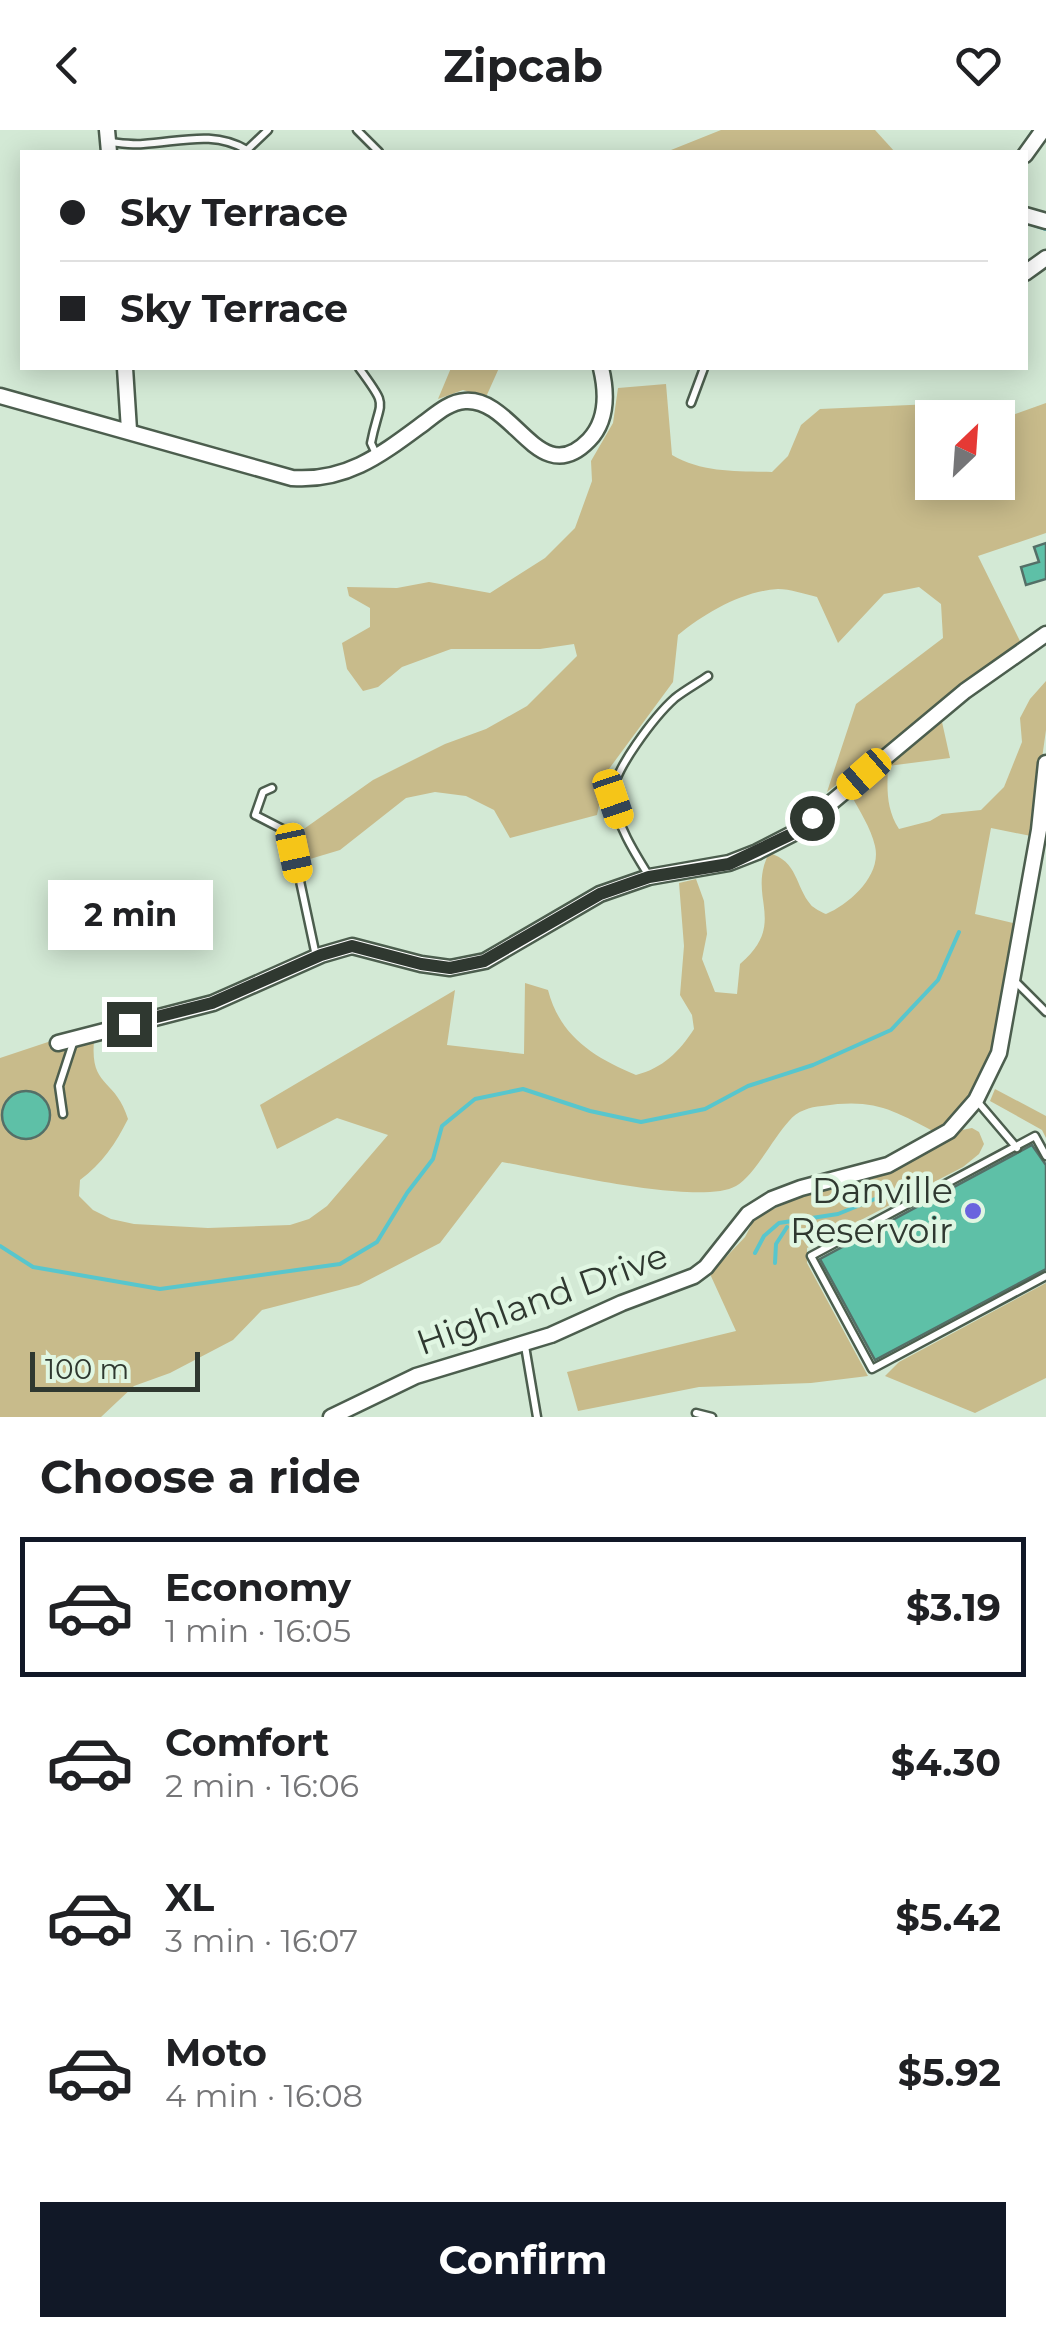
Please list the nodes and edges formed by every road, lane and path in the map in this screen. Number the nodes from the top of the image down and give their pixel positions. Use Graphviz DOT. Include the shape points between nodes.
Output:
graph roads {
  1 [pos="268,130"];
  2 [pos="357,130"];
  3 [pos="1043,130"];
  4 [pos="108,141"];
  5 [pos="245,150"];
  6 [pos="247,150"];
  7 [pos="377,150"];
  8 [pos="1028,151"];
  9 [pos="125,370"];
  10 [pos="361,370"];
  11 [pos="601,370"];
  12 [pos="703,370"];
  13 [pos="0,396"];
  14 [pos="690,402"];
  15 [pos="130,430"];
  16 [pos="378,457"];
  17 [pos="1046,634"];
  18 [pos="708,676"];
  19 [pos="1046,763"];
  20 [pos="272,788"];
  21 [pos="1043,831"];
  22 [pos="649,877"];
  23 [pos="316,957"];
  24 [pos="1014,980"];
  25 [pos="1046,1012"];
  26 [pos="74,1039"];
  27 [pos="58,1043"];
  28 [pos="976,1100"];
  29 [pos="63,1114"];
  30 [pos="1016,1147"];
  31 [pos="1046,1156"];
  32 [pos="1046,1276"];
  33 [pos="525,1344"];
  34 [pos="696,1413"];
  35 [pos="330,1417"];
  36 [pos="538,1417"];
  37 [pos="712,1417"];
  1 -- 6 [label="lane"];
  2 -- 7 [label="lane"];
  3 -- 8 [label="street"];
  4 -- 5 [label="lane" via="141,145 206,137"];
  9 -- 15 [label="street"];
  10 -- 16 [label="lane" via="382,406 371,443"];
  11 -- 16 [label="street" via="604,414 574,454 549,454 494,410 464,401"];
  12 -- 14 [label="lane"];
  13 -- 15 [label="street"];
  15 -- 16 [label="street" via="292,478 338,476"];
  17 -- 22 [label="street" via="965,690 796,832 729,864"];
  18 -- 22 [label="lane" via="674,698 642,735 613,786 626,838"];
  19 -- 21 [label="street, Highland Drive"];
  20 -- 23 [label="lane" via="263,792 256,815 296,836"];
  21 -- 24 [label="street, Highland Drive"];
  22 -- 23 [label="street" via="600,894 484,961 450,968 352,946"];
  23 -- 26 [label="street" via="212,1003"];
  24 -- 25 [label="lane"];
  24 -- 28 [label="street, Highland Drive" via="999,1053"];
  26 -- 27 [label="street"];
  26 -- 29 [label="lane" via="58,1086"];
  28 -- 30 [label="lane"];
  28 -- 33 [label="street, Highland Drive" via="949,1131 915,1152 801,1188 748,1214 694,1276"];
  30 -- 31 [label="lane" via="1035,1136"];
  30 -- 32 [label="lane" via="811,1256 872,1369"];
  33 -- 35 [label="street, Highland Drive" via="416,1376"];
  33 -- 36 [label="lane"];
  34 -- 37 [label="lane"];
}
